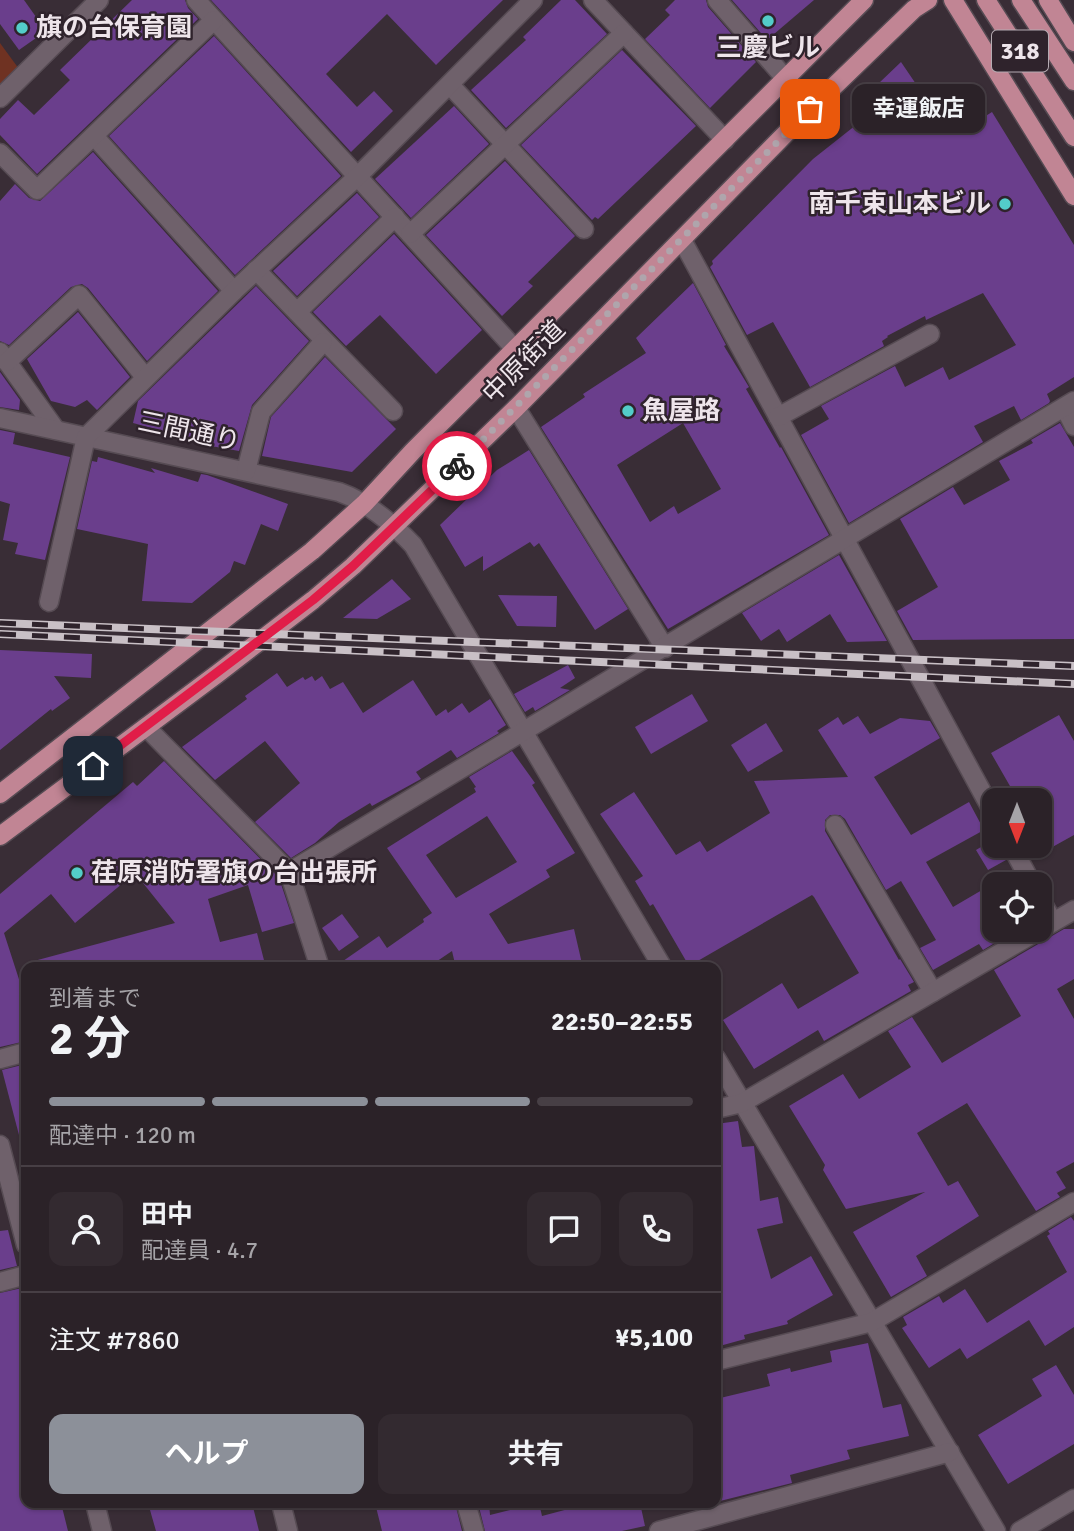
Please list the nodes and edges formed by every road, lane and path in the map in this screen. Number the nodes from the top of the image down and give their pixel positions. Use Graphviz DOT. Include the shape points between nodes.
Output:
graph roads {
  1 [pos="99,0"];
  2 [pos="196,0"];
  3 [pos="533,0"];
  4 [pos="593,0"];
  5 [pos="717,0"];
  6 [pos="864,0"];
  7 [pos="928,0"];
  8 [pos="953,0"];
  9 [pos="986,0"];
  10 [pos="1021,0"];
  11 [pos="1048,0"];
  12 [pos="214,20"];
  13 [pos="624,33"];
  14 [pos="1074,42"];
  15 [pos="785,78"];
  16 [pos="1074,81"];
  17 [pos="450,85"];
  18 [pos="0,98"];
  19 [pos="94,136"];
  20 [pos="1074,136"];
  21 [pos="725,140"];
  22 [pos="505,145"];
  23 [pos="0,153"];
  24 [pos="358,176"];
  25 [pos="1074,196"];
  26 [pos="395,217"];
  27 [pos="583,229"];
  28 [pos="410,234"];
  29 [pos="682,240"];
  30 [pos="256,270"];
  31 [pos="234,291"];
  32 [pos="298,312"];
  33 [pos="930,334"];
  34 [pos="323,342"];
  35 [pos="515,349"];
  36 [pos="4,357"];
  37 [pos="145,377"];
  38 [pos="1070,405"];
  39 [pos="516,408"];
  40 [pos="393,411"];
  41 [pos="778,417"];
  42 [pos="0,418"];
  43 [pos="1074,426"];
  44 [pos="56,429"];
  45 [pos="86,437"];
  46 [pos="246,471"];
  47 [pos="365,504"];
  48 [pos="395,525"];
  49 [pos="846,540"];
  50 [pos="49,602"];
  51 [pos="665,648"];
  52 [pos="146,727"];
  53 [pos="524,733"];
  54 [pos="982,792"];
  55 [pos="0,794"];
  56 [pos="835,825"];
  57 [pos="0,836"];
  58 [pos="289,873"];
  59 [pos="1074,910"];
  60 [pos="1053,922"];
  61 [pos="318,962"];
  62 [pos="659,962"];
  63 [pos="933,992"];
  64 [pos="21,1053"];
  65 [pos="0,1059"];
  66 [pos="721,1066"];
  67 [pos="742,1102"];
  68 [pos="721,1108"];
  69 [pos="0,1145"];
  70 [pos="1074,1202"];
  71 [pos="21,1226"];
  72 [pos="21,1276"];
  73 [pos="0,1282"];
  74 [pos="872,1322"];
  75 [pos="721,1360"];
  76 [pos="950,1452"];
  77 [pos="1074,1499"];
  78 [pos="96,1508"];
  79 [pos="282,1508"];
  80 [pos="467,1508"];
  81 [pos="711,1524"];
  82 [pos="102,1531"];
  83 [pos="288,1531"];
  84 [pos="474,1531"];
  85 [pos="659,1531"];
  86 [pos="996,1531"];
  87 [pos="1020,1531"];
  1 -- 18 [label="street"];
  2 -- 12 [label="street"];
  3 -- 17 [label="street"];
  4 -- 13 [label="street"];
  5 -- 15 [label="street"];
  6 -- 15 [label="main road, 中原街道"];
  7 -- 29 [label="main road, 中原街道" via="828,91"];
  8 -- 25 [label="main road"];
  9 -- 20 [label="main road, 318"];
  10 -- 16 [label="main road, 318"];
  11 -- 14 [label="main road"];
  12 -- 19 [label="street"];
  12 -- 24 [label="street"];
  13 -- 21 [label="street"];
  13 -- 22 [label="street"];
  15 -- 21 [label="main road, 中原街道"];
  17 -- 22 [label="street"];
  17 -- 24 [label="street"];
  19 -- 23 [label="street" via="37,190"];
  19 -- 31 [label="street"];
  21 -- 35 [label="main road, 中原街道"];
  22 -- 27 [label="street"];
  22 -- 28 [label="street"];
  24 -- 26 [label="street"];
  24 -- 30 [label="street"];
  26 -- 28 [label="street"];
  26 -- 32 [label="street"];
  28 -- 35 [label="street"];
  29 -- 39 [label="main road, 中原街道"];
  29 -- 41 [label="street"];
  30 -- 31 [label="street"];
  30 -- 32 [label="street"];
  31 -- 37 [label="street"];
  32 -- 34 [label="street"];
  33 -- 41 [label="street"];
  34 -- 40 [label="street"];
  34 -- 46 [label="street" via="261,412"];
  35 -- 47 [label="main road, 中原街道"];
  36 -- 37 [label="street" via="79,295"];
  36 -- 44 [label="street"];
  37 -- 45 [label="street"];
  38 -- 43 [label="street"];
  38 -- 49 [label="street"];
  39 -- 48 [label="main road, 中原街道"];
  39 -- 51 [label="street"];
  41 -- 49 [label="street"];
  42 -- 44 [label="street, 三間通り"];
  44 -- 45 [label="street, 三間通り"];
  45 -- 46 [label="street, 三間通り"];
  45 -- 50 [label="street"];
  46 -- 47 [label="street, 三間通り" via="339,492"];
  47 -- 48 [label="street, 三間通り"];
  47 -- 55 [label="main road, 中原街道" via="312,551"];
  48 -- 52 [label="main road, 中原街道" via="313,600"];
  48 -- 53 [label="street, 三間通り" via="413,545"];
  49 -- 51 [label="street"];
  49 -- 54 [label="street"];
  51 -- 53 [label="street"];
  52 -- 57 [label="main road, 中原街道"];
  52 -- 58 [label="street"];
  53 -- 58 [label="street"];
  53 -- 62 [label="street, 三間通り"];
  56 -- 63 [label="street"];
  58 -- 61 [label="street"];
  59 -- 60 [label="street"];
  60 -- 63 [label="street"];
  63 -- 67 [label="street"];
  64 -- 65 [label="street"];
  66 -- 67 [label="street"];
  67 -- 68 [label="street"];
  67 -- 74 [label="street"];
  69 -- 71 [label="street"];
  70 -- 74 [label="street"];
  72 -- 73 [label="street"];
  74 -- 75 [label="street"];
  74 -- 76 [label="street"];
  76 -- 81 [label="street"];
  76 -- 86 [label="street"];
  77 -- 87 [label="street"];
  78 -- 82 [label="street"];
  79 -- 83 [label="street"];
  80 -- 84 [label="street"];
  81 -- 85 [label="street"];
}
